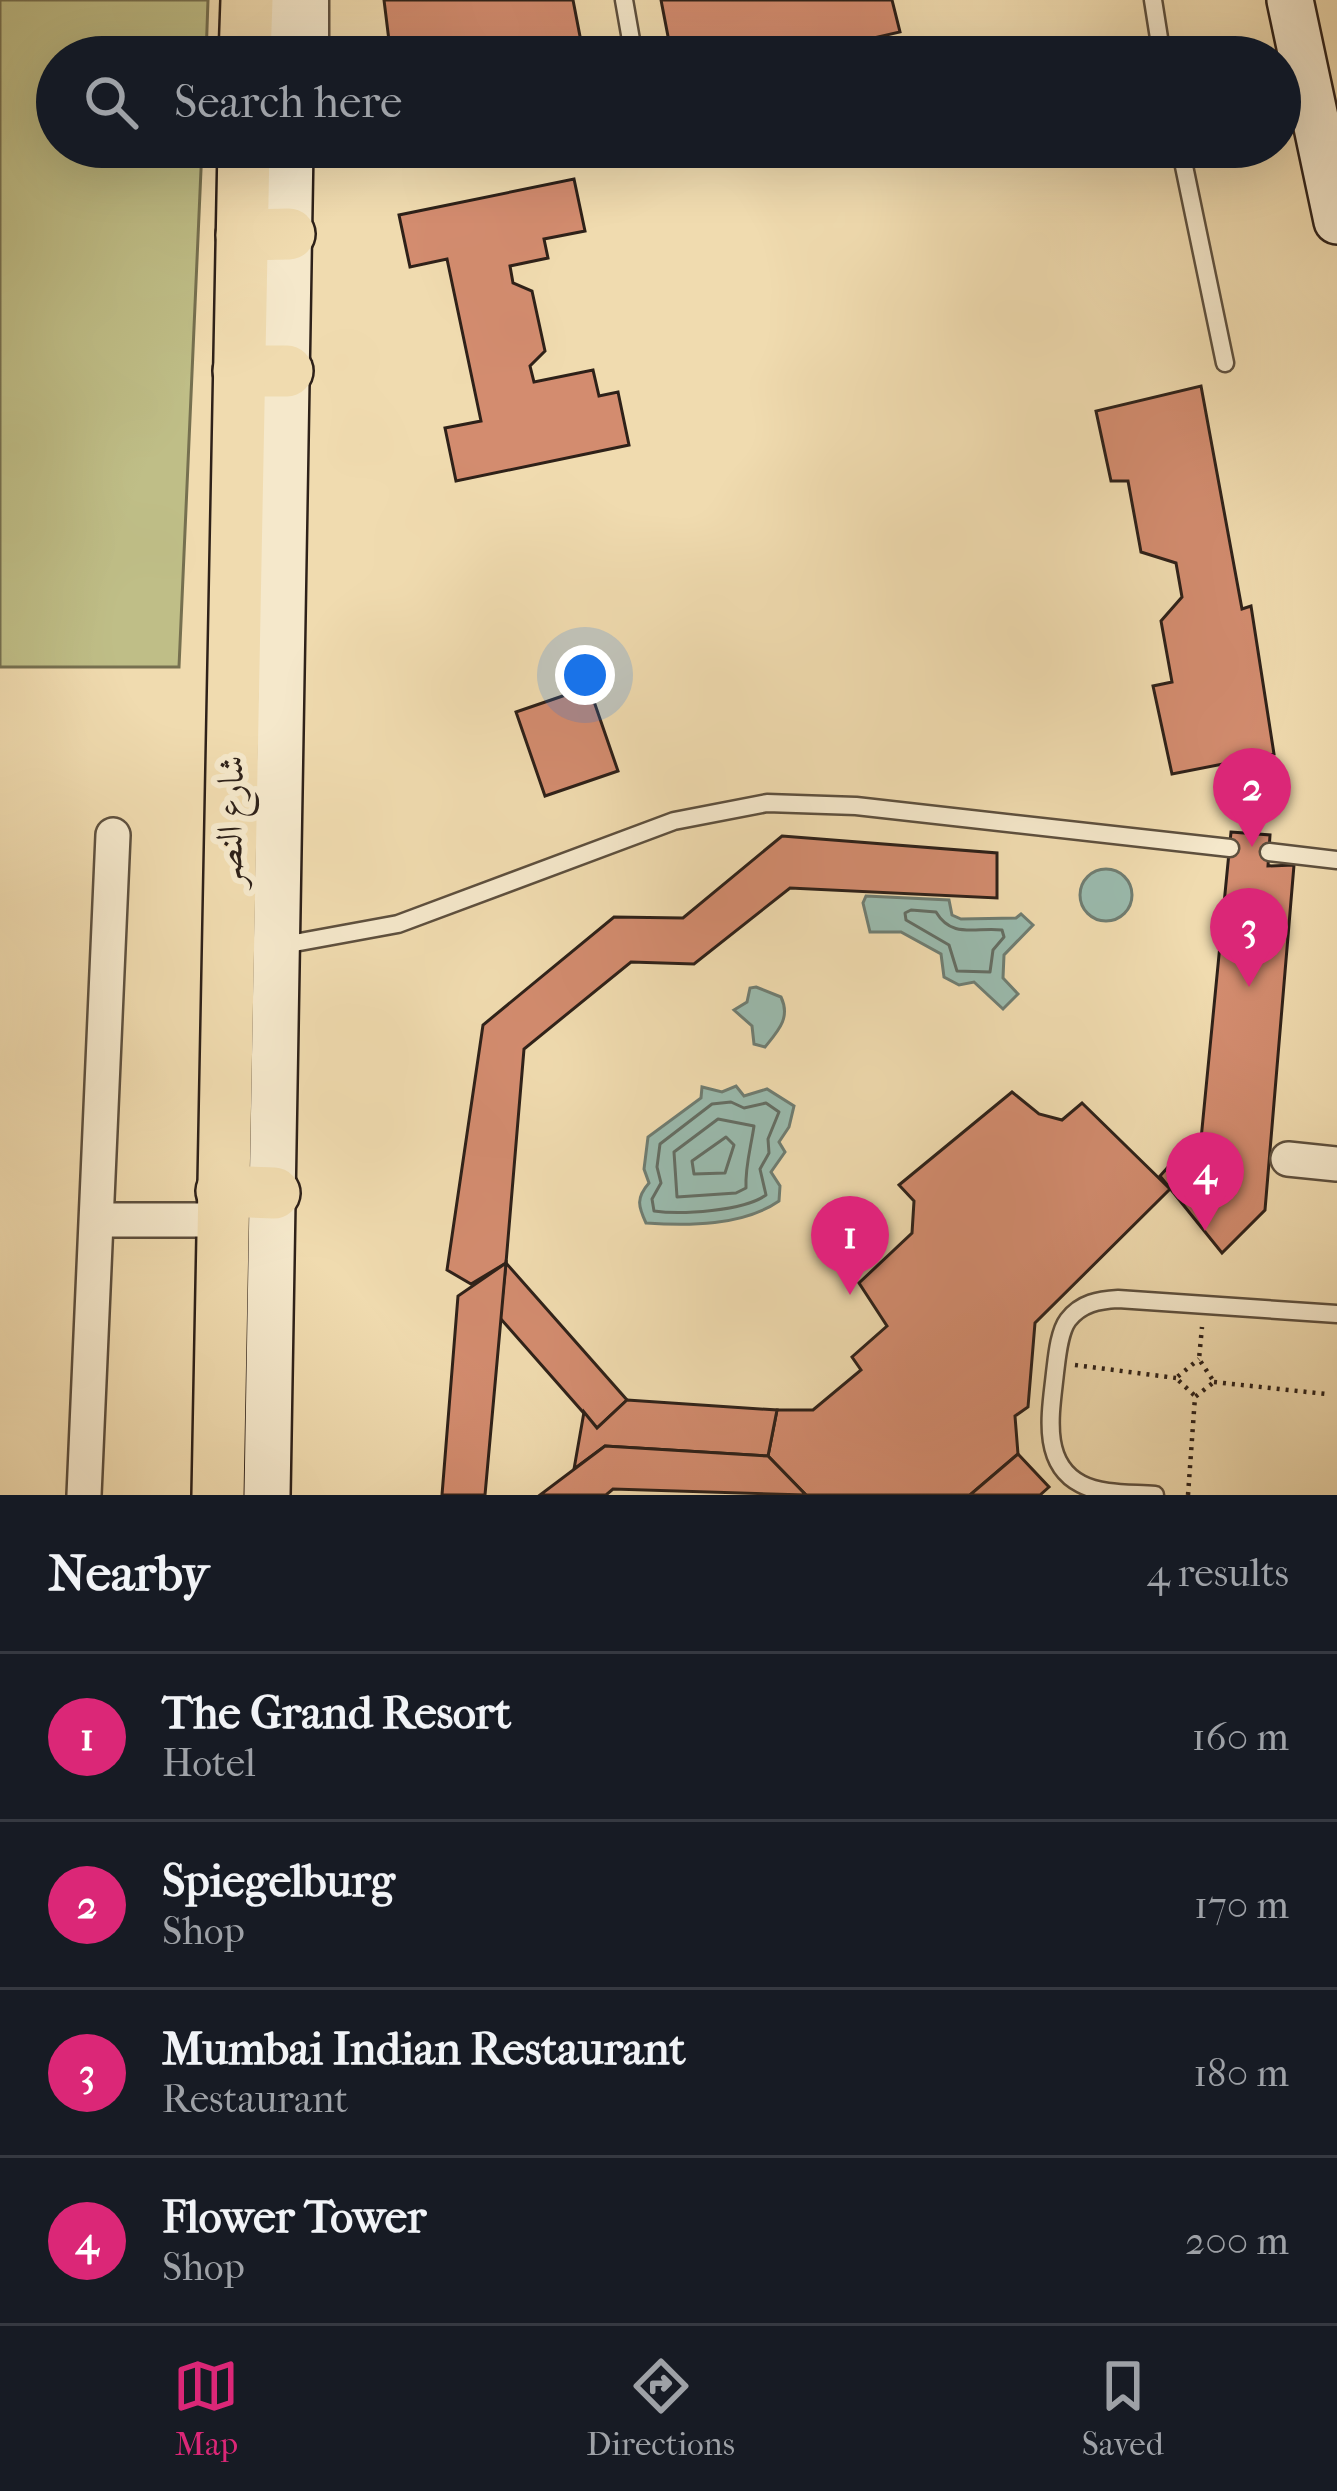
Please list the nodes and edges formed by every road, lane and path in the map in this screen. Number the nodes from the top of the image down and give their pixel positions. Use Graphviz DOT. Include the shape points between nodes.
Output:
graph roads {
  1 [pos="624,0"];
  2 [pos="1153,0"];
  3 [pos="1290,0"];
  4 [pos="294,15"];
  5 [pos="270,36"];
  6 [pos="630,36"];
  7 [pos="1159,36"];
  8 [pos="1298,36"];
  9 [pos="1301,52"];
  10 [pos="277,168"];
  11 [pos="1184,168"];
  12 [pos="1337,221"];
  13 [pos="1226,363"];
  14 [pos="263,371"];
  15 [pos="113,835"];
  16 [pos="1230,848"];
  17 [pos="1269,852"];
  18 [pos="1337,860"];
  19 [pos="278,946"];
  20 [pos="1288,1159"];
  21 [pos="1337,1163"];
  22 [pos="274,1193"];
  23 [pos="222,1206"];
  24 [pos="98,1220"];
  25 [pos="1204,1303"];
  26 [pos="1337,1314"];
  27 [pos="1198,1359"];
  28 [pos="1056,1363"];
  29 [pos="1176,1378"];
  30 [pos="1214,1382"];
  31 [pos="1326,1394"];
  32 [pos="1195,1397"];
  33 [pos="83,1495"];
  34 [pos="218,1495"];
  35 [pos="267,1495"];
  36 [pos="1155,1495"];
  37 [pos="1188,1495"];
  1 -- 6 [label="lane"];
  2 -- 7 [label="lane"];
  3 -- 8 [label="street"];
  4 -- 5 [label="main road"];
  9 -- 12 [label="street"];
  10 -- 14 [label="main road, شارع النصر" via="265,234"];
  11 -- 13 [label="lane"];
  14 -- 19 [label="street"];
  14 -- 23 [label="main road, شارع النصر"];
  15 -- 24 [label="street"];
  16 -- 19 [label="lane" via="767,803 674,821 398,924"];
  17 -- 18 [label="lane"];
  19 -- 22 [label="street"];
  20 -- 21 [label="street"];
  22 -- 23 [label="main road"];
  22 -- 35 [label="street"];
  23 -- 24 [label="street"];
  23 -- 34 [label="main road, شارع النصر"];
  24 -- 33 [label="street"];
  25 -- 26 [label="lane"];
  25 -- 27 [label="path"];
  25 -- 28 [label="lane" via="1098,1300 1064,1324"];
  27 -- 29 [label="path"];
  27 -- 30 [label="path"];
  28 -- 29 [label="path"];
  28 -- 36 [label="lane" via="1049,1426 1066,1473 1082,1485"];
  29 -- 32 [label="path"];
  30 -- 31 [label="path"];
  30 -- 32 [label="path"];
  32 -- 37 [label="path"];
}
